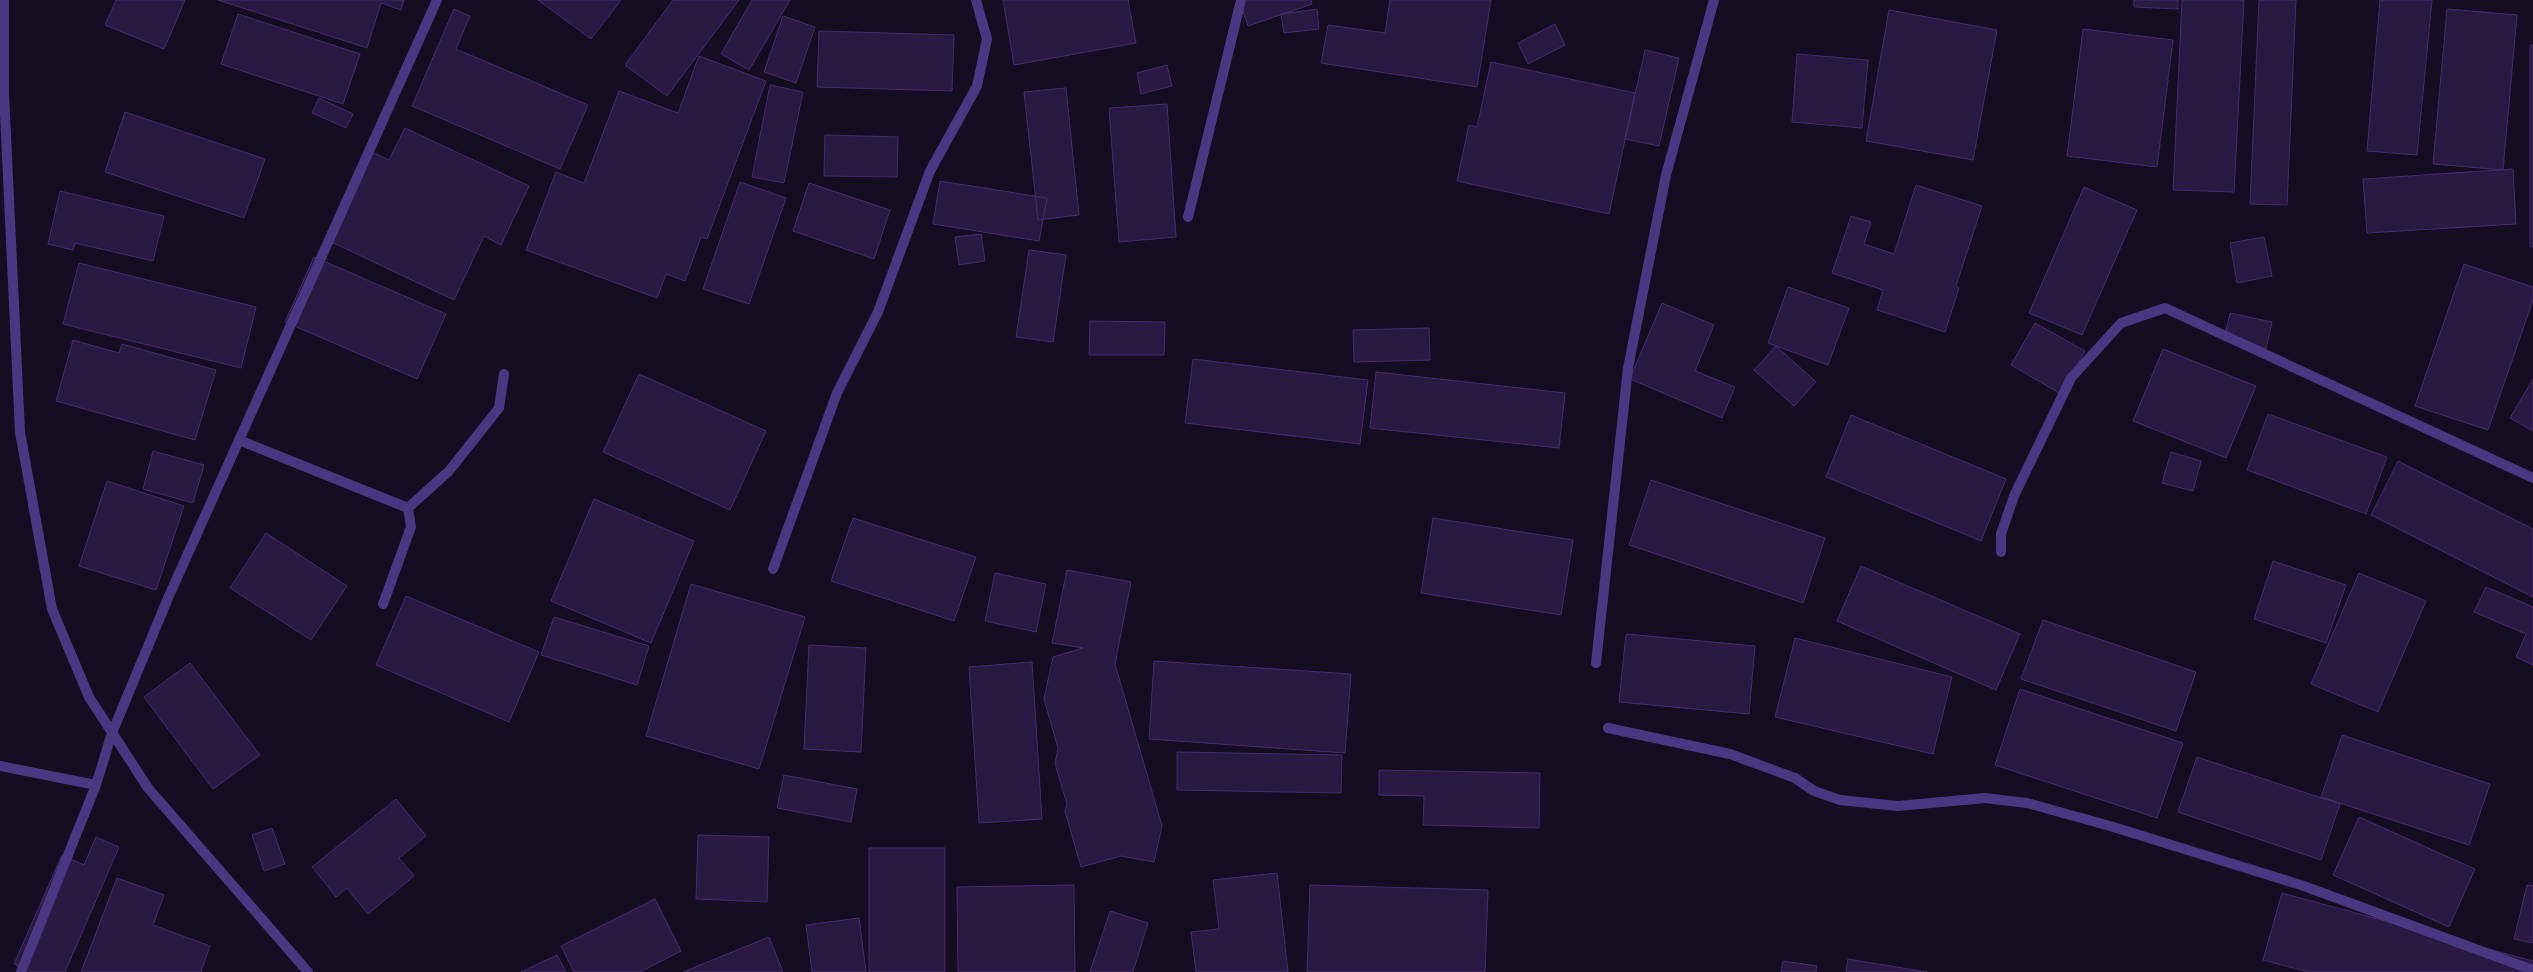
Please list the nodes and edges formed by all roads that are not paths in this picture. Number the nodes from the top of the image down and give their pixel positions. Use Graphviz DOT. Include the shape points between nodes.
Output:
graph roads {
  1 [pos="4,0"];
  2 [pos="437,0"];
  3 [pos="976,0"];
  4 [pos="1241,0"];
  5 [pos="1714,0"];
  6 [pos="2,92"];
  7 [pos="1188,217"];
  8 [pos="504,374"];
  9 [pos="239,440"];
  10 [pos="2533,478"];
  11 [pos="408,508"];
  12 [pos="2001,552"];
  13 [pos="773,569"];
  14 [pos="383,604"];
  15 [pos="1596,663"];
  16 [pos="1608,728"];
  17 [pos="112,733"];
  18 [pos="0,766"];
  19 [pos="96,785"];
  20 [pos="2533,970"];
  21 [pos="21,972"];
  22 [pos="308,972"];
  1 -- 6 [label="street"];
  2 -- 9 [label="street"];
  3 -- 13 [label="street" via="987,39 977,86 930,170 878,312 837,393"];
  4 -- 7 [label="street"];
  5 -- 15 [label="street" via="1666,175 1628,368"];
  6 -- 17 [label="street" via="20,432 52,609 89,696"];
  8 -- 11 [label="street" via="499,408 449,471"];
  9 -- 11 [label="street"];
  9 -- 17 [label="street" via="168,598"];
  10 -- 12 [label="street" via="2165,308 2121,323 2071,378 2014,496 2001,534"];
  11 -- 14 [label="street" via="411,527"];
  16 -- 20 [label="street" via="1730,754 1795,778 1814,791 1840,800 1898,806 1985,798 2027,803 2301,885"];
  17 -- 19 [label="street"];
  17 -- 22 [label="street" via="148,788"];
  18 -- 19 [label="street"];
  19 -- 21 [label="street"];
}
